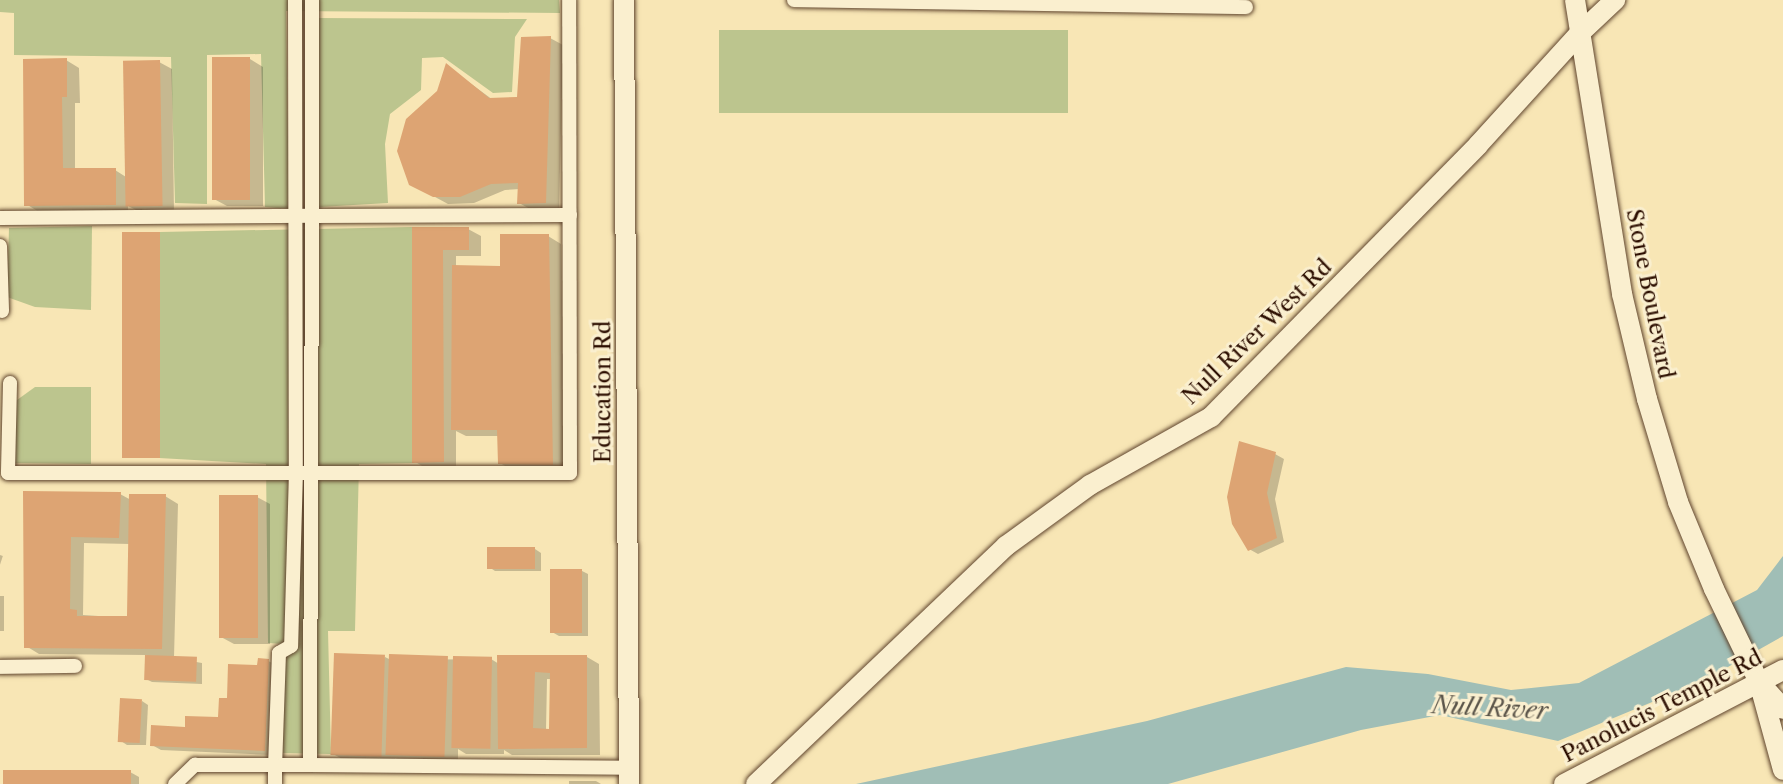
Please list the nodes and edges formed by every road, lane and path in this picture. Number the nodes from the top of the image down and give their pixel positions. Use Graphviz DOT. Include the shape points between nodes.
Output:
graph roads {
  1 [pos="295,0"];
  2 [pos="312,0"];
  3 [pos="569,0"];
  4 [pos="624,0"];
  5 [pos="794,0"];
  6 [pos="1575,0"];
  7 [pos="1615,0"];
  8 [pos="1246,7"];
  9 [pos="1579,34"];
  10 [pos="570,215"];
  11 [pos="295,216"];
  12 [pos="312,216"];
  13 [pos="0,218"];
  14 [pos="0,246"];
  15 [pos="2,311"];
  16 [pos="10,383"];
  17 [pos="312,470"];
  18 [pos="296,471"];
  19 [pos="75,666"];
  20 [pos="0,667"];
  21 [pos="1783,670"];
  22 [pos="1759,682"];
  23 [pos="1783,709"];
  24 [pos="275,765"];
  25 [pos="310,765"];
  26 [pos="1783,770"];
  27 [pos="629,776"];
  28 [pos="175,784"];
  29 [pos="275,784"];
  30 [pos="756,784"];
  31 [pos="1564,784"];
  1 -- 11 [label="street"];
  2 -- 12 [label="street"];
  3 -- 10 [label="street"];
  4 -- 27 [label="street, Education Rd"];
  5 -- 8 [label="street"];
  6 -- 9 [label="street, Stone Boulevard"];
  7 -- 9 [label="street, Null River West Rd"];
  9 -- 22 [label="street, Stone Boulevard" via="1632,340 1678,502"];
  9 -- 30 [label="street, Null River West Rd" via="1478,145 1211,417 1090,485 1006,546"];
  10 -- 12 [label="street"];
  10 -- 17 [label="street" via="570,473"];
  11 -- 12 [label="street"];
  11 -- 13 [label="street"];
  11 -- 18 [label="street"];
  12 -- 17 [label="street"];
  14 -- 15 [label="street"];
  16 -- 18 [label="street" via="8,473"];
  17 -- 18 [label="street"];
  17 -- 25 [label="street"];
  18 -- 24 [label="street" via="291,646 279,653"];
  19 -- 20 [label="street"];
  21 -- 22 [label="street, Panolucis Temple Rd"];
  22 -- 23 [label="street"];
  22 -- 26 [label="street"];
  22 -- 31 [label="street, Panolucis Temple Rd"];
  24 -- 25 [label="street"];
  24 -- 28 [label="street" via="195,765"];
  24 -- 29 [label="street"];
  25 -- 27 [label="street"];
}
